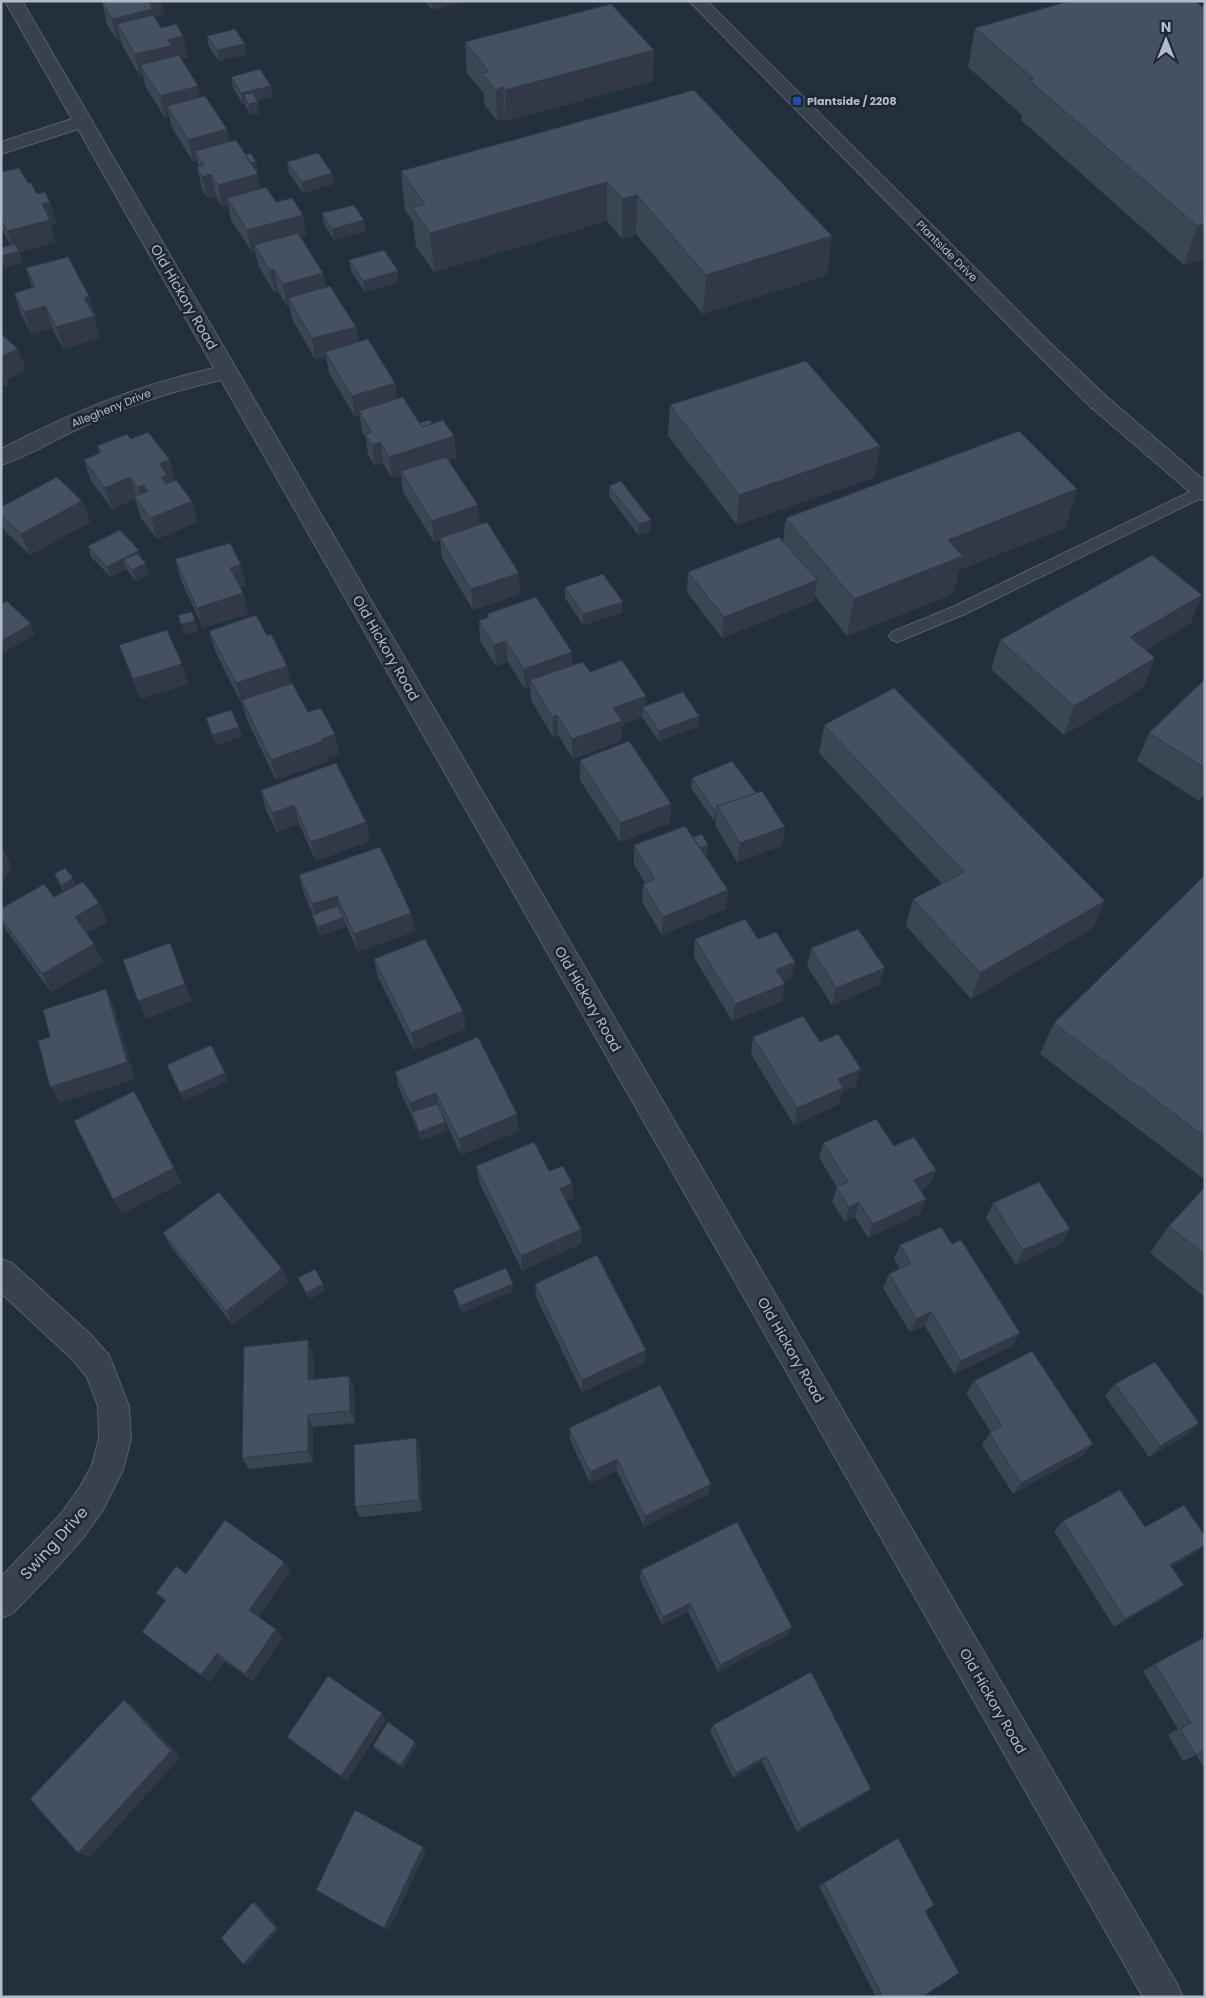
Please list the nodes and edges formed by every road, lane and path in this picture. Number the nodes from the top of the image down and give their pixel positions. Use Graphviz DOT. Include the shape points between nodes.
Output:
graph roads {
  1 [pos="13,1"];
  2 [pos="697,1"];
  3 [pos="82,122"];
  4 [pos="1,148"];
  5 [pos="227,372"];
  6 [pos="1,458"];
  7 [pos="1204,492"];
  8 [pos="897,636"];
  9 [pos="1,1273"];
  10 [pos="1,1601"];
  11 [pos="1164,1997"];
  1 -- 3 [label="street, Old Hickory Road"];
  2 -- 7 [label="street, Plantside Drive" via="1043,348 1100,403"];
  3 -- 4 [label="street"];
  3 -- 5 [label="street, Old Hickory Road"];
  5 -- 6 [label="street, Allegheny Drive" via="124,400"];
  5 -- 11 [label="street, Old Hickory Road"];
  7 -- 8 [label="lane" via="960,610"];
  9 -- 10 [label="street, Swing Drive" via="101,1371 112,1398 115,1429 113,1454 101,1486 74,1525"];
}
